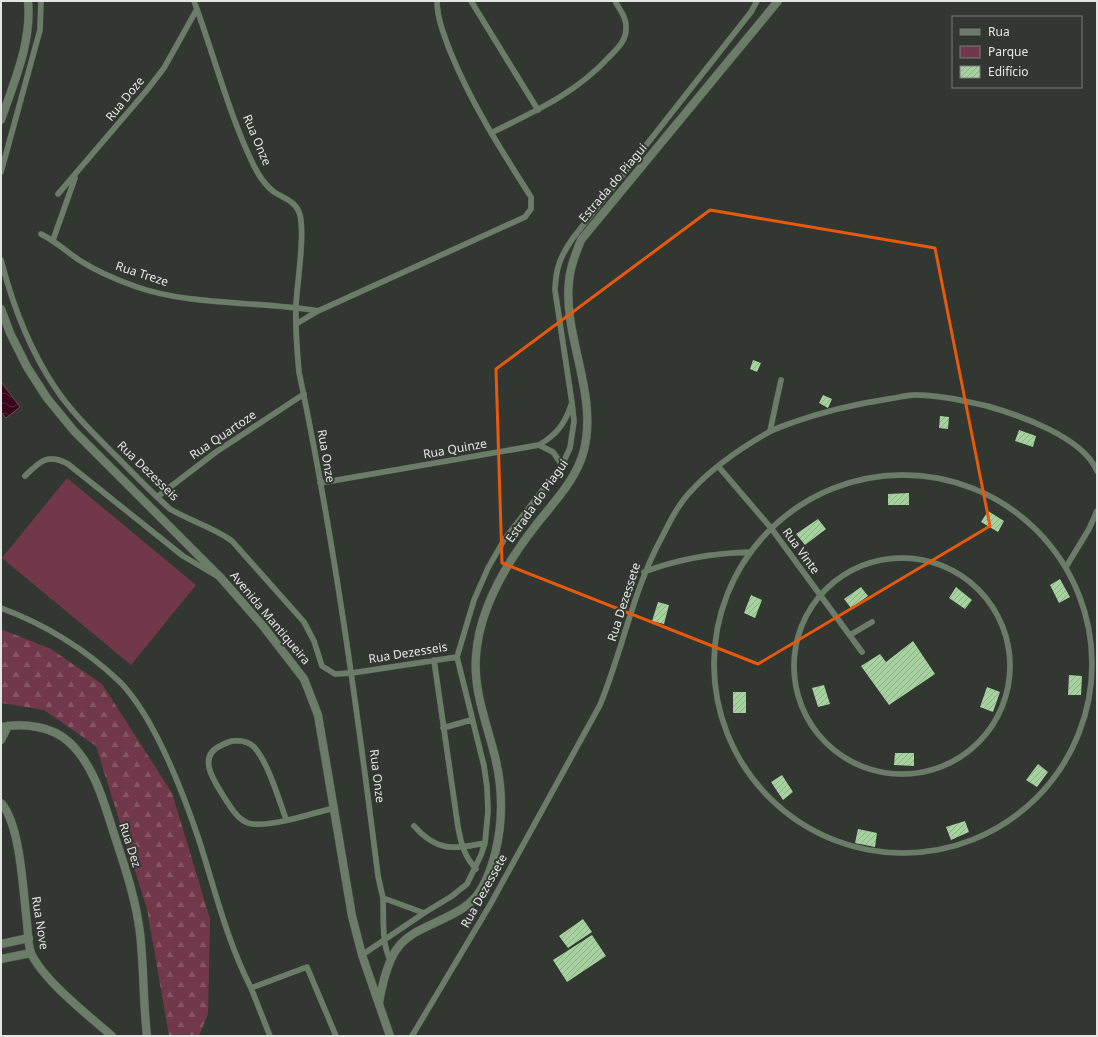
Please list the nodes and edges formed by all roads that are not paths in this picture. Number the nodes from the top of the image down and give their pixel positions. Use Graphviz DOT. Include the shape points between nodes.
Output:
graph roads {
  1 [pos="28,1"];
  2 [pos="41,1"];
  3 [pos="194,1"];
  4 [pos="437,1"];
  5 [pos="471,1"];
  6 [pos="615,1"];
  7 [pos="757,1"];
  8 [pos="778,1"];
  9 [pos="197,9"];
  10 [pos="538,110"];
  11 [pos="1,120"];
  12 [pos="491,133"];
  13 [pos="1,172"];
  14 [pos="77,174"];
  15 [pos="58,194"];
  16 [pos="41,234"];
  17 [pos="53,240"];
  18 [pos="1,260"];
  19 [pos="296,307"];
  20 [pos="1,309"];
  21 [pos="318,311"];
  22 [pos="296,324"];
  23 [pos="781,380"];
  24 [pos="304,394"];
  25 [pos="572,403"];
  26 [pos="770,431"];
  27 [pos="539,445"];
  28 [pos="562,465"];
  29 [pos="718,466"];
  30 [pos="1097,470"];
  31 [pos="25,476"];
  32 [pos="320,483"];
  33 [pos="157,498"];
  34 [pos="1097,511"];
  35 [pos="771,528"];
  36 [pos="751,552"];
  37 [pos="1066,567"];
  38 [pos="644,572"];
  39 [pos="221,578"];
  40 [pos="820,595"];
  41 [pos="1,608"];
  42 [pos="872,622"];
  43 [pos="850,635"];
  44 [pos="862,652"];
  45 [pos="457,657"];
  46 [pos="434,660"];
  47 [pos="352,673"];
  48 [pos="471,720"];
  49 [pos="5,727"];
  50 [pos="443,728"];
  51 [pos="1,740"];
  52 [pos="3,805"];
  53 [pos="334,808"];
  54 [pos="286,819"];
  55 [pos="414,826"];
  56 [pos="485,843"];
  57 [pos="462,848"];
  58 [pos="476,869"];
  59 [pos="382,898"];
  60 [pos="424,913"];
  61 [pos="29,938"];
  62 [pos="384,940"];
  63 [pos="1,944"];
  64 [pos="31,953"];
  65 [pos="362,955"];
  66 [pos="1,959"];
  67 [pos="390,962"];
  68 [pos="251,988"];
  69 [pos="379,1003"];
  70 [pos="112,1036"];
  71 [pos="147,1036"];
  72 [pos="270,1036"];
  73 [pos="336,1036"];
  74 [pos="390,1036"];
  75 [pos="412,1036"];
  1 -- 11 [label="street" via="30,17 27,40"];
  2 -- 13 [label="lane" via="40,30"];
  3 -- 9 [label="lane, Rua Onze"];
  4 -- 12 [label="lane" via="439,20 456,63"];
  5 -- 10 [label="lane"];
  6 -- 10 [label="lane" via="626,22 624,38 618,48 581,84"];
  7 -- 25 [label="lane" via="560,257 555,290"];
  8 -- 67 [label="street, Estrada do Piagui" via="581,240 572,262 568,280 568,301 587,406 584,451 574,473 524,540 506,570 480,630 476,654 475,674 478,693 500,784 500,831 495,854 488,879 470,905 405,939"];
  9 -- 14 [label="lane, Rua Doze" via="164,68"];
  9 -- 19 [label="lane, Rua Onze" via="254,167 264,182 275,192 289,199 300,215"];
  10 -- 12 [label="lane"];
  12 -- 21 [label="lane" via="531,197 529,213"];
  14 -- 15 [label="lane, Rua Doze"];
  14 -- 17 [label="lane" via="61,212"];
  16 -- 17 [label="lane, Rua Treze"];
  17 -- 19 [label="lane, Rua Treze" via="80,261 137,287 164,294"];
  18 -- 33 [label="lane, Rua Dezesseis" via="16,310 54,387 90,430"];
  19 -- 21 [label="lane, Rua Treze"];
  19 -- 22 [label="lane, Rua Onze"];
  20 -- 39 [label="street, Avenida Mantiqueira" via="27,367 47,398 74,431"];
  21 -- 22 [label="lane"];
  22 -- 24 [label="lane, Rua Onze" via="299,372"];
  23 -- 26 [label="lane"];
  24 -- 32 [label="lane, Rua Onze"];
  24 -- 33 [label="lane, Rua Quartoze" via="216,452"];
  25 -- 27 [label="lane, Rua Quinze" via="562,426 551,438"];
  25 -- 28 [label="lane" via="574,421 570,448"];
  26 -- 29 [label="lane, Rua Dezessete"];
  26 -- 30 [label="lane, Rua Dezessete" via="862,403 915,395 956,399 1001,410 1069,440 1085,453"];
  27 -- 28 [label="lane" via="553,452"];
  27 -- 32 [label="lane, Rua Quinze"];
  28 -- 45 [label="lane" via="504,540 488,568 474,600"];
  29 -- 35 [label="lane, Rua Vinte"];
  29 -- 38 [label="lane, Rua Dezessete" via="683,502"];
  31 -- 39 [label="lane" via="46,459 58,458 183,556"];
  32 -- 47 [label="lane, Rua Onze"];
  33 -- 47 [label="lane, Rua Dezesseis" via="181,516 206,525 232,541 304,622 322,666 335,674"];
  34 -- 37 [label="lane"];
  35 -- 36 [label="lane"];
  35 -- 37 [label="lane" via="798,506 828,490 860,479 894,474 928,476 961,483 993,497 1016,512 1046,539"];
  35 -- 40 [label="lane, Rua Vinte"];
  36 -- 37 [label="lane" via="734,579 723,608 716,639 714,670 726,732 740,760 758,786 792,818 833,841 863,850 894,854 926,853 956,847 986,836 1013,820 1036,800 1061,769 1073,749 1084,719 1091,688 1092,657 1089,626 1080,596"];
  36 -- 38 [label="lane" via="733,552 684,560"];
  38 -- 75 [label="lane, Rua Dezessete" via="612,678 600,705 490,905"];
  39 -- 53 [label="street, Avenida Mantiqueira" via="304,679 318,715"];
  40 -- 40 [label="lane" via="841,576 866,563 894,557 922,558 949,567 973,582 992,604 1005,629 1011,657 1009,685 1000,712 985,736 964,756 939,768 911,774 883,773 856,764 832,749 813,728 800,702 794,674 796,646 804,619"];
  40 -- 43 [label="lane, Rua Vinte"];
  41 -- 68 [label="lane" via="54,632 119,682 137,704 155,735 180,790 198,838 216,903 234,952"];
  42 -- 43 [label="lane"];
  43 -- 44 [label="lane, Rua Vinte"];
  45 -- 46 [label="lane, Rua Dezesseis"];
  45 -- 48 [label="lane"];
  46 -- 47 [label="lane, Rua Dezesseis"];
  46 -- 50 [label="lane"];
  47 -- 59 [label="lane, Rua Onze"];
  48 -- 50 [label="lane"];
  48 -- 56 [label="lane" via="487,787"];
  49 -- 51 [label="street"];
  49 -- 71 [label="street, Rua Dez" via="34,726 51,731 69,742 83,758 95,781 136,907"];
  50 -- 57 [label="lane"];
  52 -- 61 [label="street, Rua Nove" via="12,824 18,854"];
  53 -- 54 [label="lane"];
  53 -- 65 [label="street, Avenida Mantiqueira" via="352,916"];
  54 -- 54 [label="lane" via="256,825 238,816 214,782 209,770 210,753 229,742 246,742 254,747 261,756"];
  55 -- 57 [label="lane" via="434,844 447,848"];
  56 -- 57 [label="lane"];
  56 -- 58 [label="lane"];
  57 -- 58 [label="lane"];
  58 -- 60 [label="lane" via="467,884"];
  59 -- 60 [label="lane"];
  59 -- 62 [label="lane, Rua Onze"];
  60 -- 62 [label="lane"];
  61 -- 63 [label="street"];
  61 -- 64 [label="street, Rua Nove"];
  62 -- 65 [label="lane"];
  62 -- 67 [label="lane, Rua Onze"];
  64 -- 66 [label="street"];
  64 -- 70 [label="street, Rua Nove" via="46,974"];
  65 -- 69 [label="street, Avenida Mantiqueira"];
  67 -- 69 [label="street, Estrada do Piagui"];
  68 -- 72 [label="lane"];
  68 -- 73 [label="lane" via="307,967"];
  69 -- 74 [label="street, Avenida Mantiqueira"];
}
